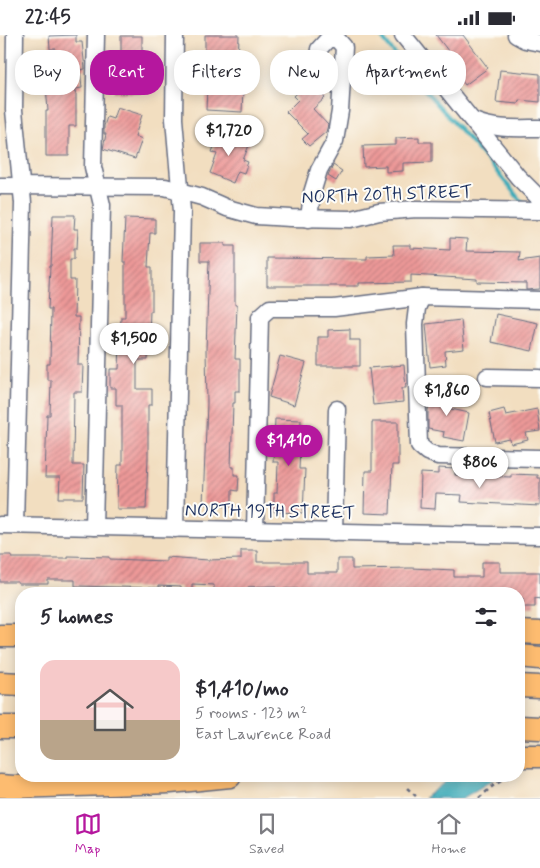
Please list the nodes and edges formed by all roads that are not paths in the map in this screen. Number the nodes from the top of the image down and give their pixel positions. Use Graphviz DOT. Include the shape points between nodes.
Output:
graph roads {
  1 [pos="15,35"];
  2 [pos="96,35"];
  3 [pos="175,35"];
  4 [pos="403,35"];
  5 [pos="516,35"];
  6 [pos="540,43"];
  7 [pos="341,81"];
  8 [pos="474,121"];
  9 [pos="540,128"];
  10 [pos="0,186"];
  11 [pos="22,186"];
  12 [pos="97,187"];
  13 [pos="180,190"];
  14 [pos="540,203"];
  15 [pos="540,211"];
  16 [pos="309,219"];
  17 [pos="422,297"];
  18 [pos="540,300"];
  19 [pos="487,377"];
  20 [pos="540,378"];
  21 [pos="337,409"];
  22 [pos="540,458"];
  23 [pos="8,525"];
  24 [pos="94,527"];
  25 [pos="175,529"];
  26 [pos="255,529"];
  27 [pos="334,532"];
  28 [pos="540,535"];
  29 [pos="525,632"];
  30 [pos="540,633"];
  31 [pos="0,635"];
  32 [pos="15,636"];
  33 [pos="525,657"];
  34 [pos="540,658"];
  35 [pos="0,683"];
  36 [pos="15,683"];
  37 [pos="525,686"];
  38 [pos="540,687"];
  39 [pos="0,727"];
  40 [pos="15,727"];
  41 [pos="525,727"];
  42 [pos="540,728"];
  43 [pos="525,756"];
  44 [pos="540,756"];
  45 [pos="170,782"];
  46 [pos="0,786"];
  1 -- 11 [label="street" via="14,110"];
  2 -- 12 [label="street" via="94,167"];
  3 -- 13 [label="street" via="174,119"];
  4 -- 8 [label="street"];
  5 -- 6 [label="street"];
  7 -- 16 [label="street" via="335,141 319,170"];
  8 -- 9 [label="street" via="501,128"];
  8 -- 14 [label="street"];
  10 -- 11 [label="street, NORTH 20TH STREET"];
  11 -- 12 [label="street, NORTH 20TH STREET"];
  11 -- 23 [label="street"];
  12 -- 13 [label="street, NORTH 20TH STREET"];
  12 -- 24 [label="street" via="102,205"];
  13 -- 16 [label="street, NORTH 20TH STREET" via="256,215"];
  13 -- 25 [label="street"];
  15 -- 16 [label="street, NORTH 20TH STREET" via="416,209 379,212 351,219"];
  17 -- 18 [label="street"];
  17 -- 22 [label="street" via="415,324 419,445 426,452 438,456"];
  17 -- 26 [label="street" via="334,308 270,308 260,317"];
  19 -- 20 [label="street"];
  21 -- 27 [label="street"];
  23 -- 24 [label="street, NORTH 19TH STREET"];
  24 -- 25 [label="street, NORTH 19TH STREET"];
  25 -- 26 [label="street, NORTH 19TH STREET"];
  26 -- 27 [label="street, NORTH 19TH STREET"];
  27 -- 28 [label="street, NORTH 19TH STREET"];
  29 -- 30 [label="highway"];
  31 -- 32 [label="highway"];
  33 -- 34 [label="highway"];
  35 -- 36 [label="highway"];
  37 -- 38 [label="highway"];
  39 -- 40 [label="highway"];
  41 -- 42 [label="highway"];
  43 -- 44 [label="highway"];
  45 -- 46 [label="highway"];
}
